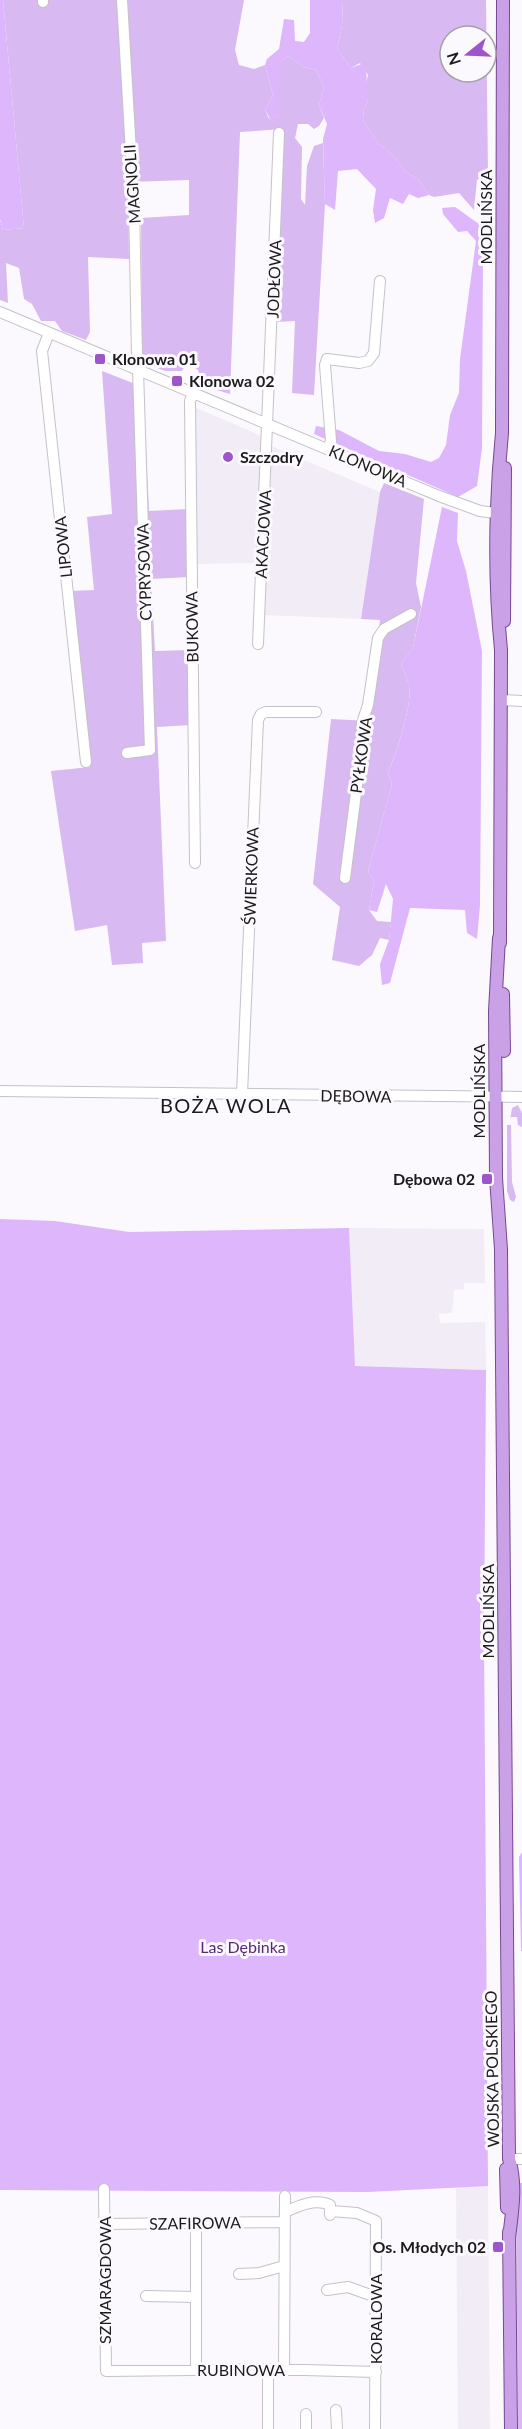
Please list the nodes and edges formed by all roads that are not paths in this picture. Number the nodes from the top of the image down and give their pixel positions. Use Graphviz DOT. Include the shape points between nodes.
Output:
graph roads {
  1 [pos="122,0"];
  2 [pos="503,0"];
  3 [pos="279,133"];
  4 [pos="381,281"];
  5 [pos="0,312"];
  6 [pos="49,333"];
  7 [pos="136,369"];
  8 [pos="193,393"];
  9 [pos="269,424"];
  10 [pos="328,449"];
  11 [pos="501,514"];
  12 [pos="411,614"];
  13 [pos="258,644"];
  14 [pos="501,700"];
  15 [pos="522,701"];
  16 [pos="316,712"];
  17 [pos="127,753"];
  18 [pos="86,762"];
  19 [pos="195,863"];
  20 [pos="345,878"];
  21 [pos="0,1087"];
  22 [pos="243,1094"];
  23 [pos="522,1097"];
  24 [pos="500,1098"];
  25 [pos="507,1978"];
  26 [pos="516,2159"];
  27 [pos="104,2189"];
  28 [pos="285,2196"];
  29 [pos="285,2217"];
  30 [pos="196,2222"];
  31 [pos="105,2224"];
  32 [pos="284,2266"];
  33 [pos="239,2274"];
  34 [pos="327,2290"];
  35 [pos="146,2296"];
  36 [pos="196,2296"];
  37 [pos="376,2297"];
  38 [pos="268,2369"];
  39 [pos="196,2370"];
  40 [pos="284,2370"];
  41 [pos="106,2371"];
  42 [pos="376,2372"];
  43 [pos="336,2410"];
  44 [pos="306,2414"];
  45 [pos="268,2429"];
  46 [pos="306,2429"];
  47 [pos="337,2429"];
  48 [pos="375,2429"];
  49 [pos="511,2429"];
  1 -- 7 [label="street, MAGNOLII" via="136,274"];
  2 -- 11 [label="main road, MODLIŃSKA"];
  3 -- 9 [label="street, JODŁOWA"];
  4 -- 10 [label="street" via="374,353 368,361 327,359 325,365 331,441"];
  5 -- 6 [label="street, KLONOWA"];
  6 -- 7 [label="street, KLONOWA"];
  6 -- 18 [label="street, LIPOWA" via="42,351"];
  7 -- 8 [label="street, KLONOWA"];
  7 -- 17 [label="street, CYPRYSOWA" via="150,750"];
  8 -- 9 [label="street, KLONOWA"];
  8 -- 19 [label="street, BUKOWA" via="190,401"];
  9 -- 10 [label="street, KLONOWA"];
  9 -- 13 [label="street, AKACJOWA"];
  10 -- 11 [label="street, KLONOWA" via="470,508"];
  11 -- 14 [label="main road, MODLIŃSKA" via="505,605"];
  12 -- 20 [label="street, PYŁKOWA" via="384,629 377,644 362,723"];
  14 -- 15 [label="street"];
  14 -- 24 [label="main road, MODLIŃSKA" via="500,938 495,993"];
  16 -- 22 [label="street, ŚWIERKOWA" via="266,712 258,720"];
  21 -- 22 [label="street, DĘBOWA"];
  22 -- 24 [label="street, DĘBOWA"];
  23 -- 24 [label="street, DĘBOWA"];
  24 -- 25 [label="main road, MODLIŃSKA" via="497,1208 501,1243"];
  25 -- 26 [label="main road, WOJSKA POLSKIEGO"];
  26 -- 49 [label="main road, WOJSKA POLSKIEGO" via="506,2171 505,2187"];
  27 -- 31 [label="street, SZMARAGDOWA"];
  28 -- 29 [label="street"];
  29 -- 30 [label="street, SZAFIROWA"];
  29 -- 32 [label="street"];
  29 -- 37 [label="street, KORALOWA" via="298,2206 322,2202 330,2205 330,2213 348,2211 376,2221"];
  30 -- 31 [label="street, SZAFIROWA"];
  30 -- 36 [label="street"];
  31 -- 41 [label="street, SZMARAGDOWA"];
  32 -- 33 [label="street"];
  32 -- 40 [label="street"];
  34 -- 37 [label="street" via="348,2287"];
  35 -- 36 [label="street"];
  36 -- 39 [label="street"];
  37 -- 42 [label="street, KORALOWA"];
  38 -- 39 [label="street, RUBINOWA"];
  38 -- 40 [label="street, RUBINOWA"];
  38 -- 45 [label="street"];
  39 -- 41 [label="street, RUBINOWA"];
  40 -- 42 [label="street, RUBINOWA"];
  42 -- 48 [label="street, KORALOWA"];
  43 -- 47 [label="street"];
  44 -- 46 [label="street"];
}
